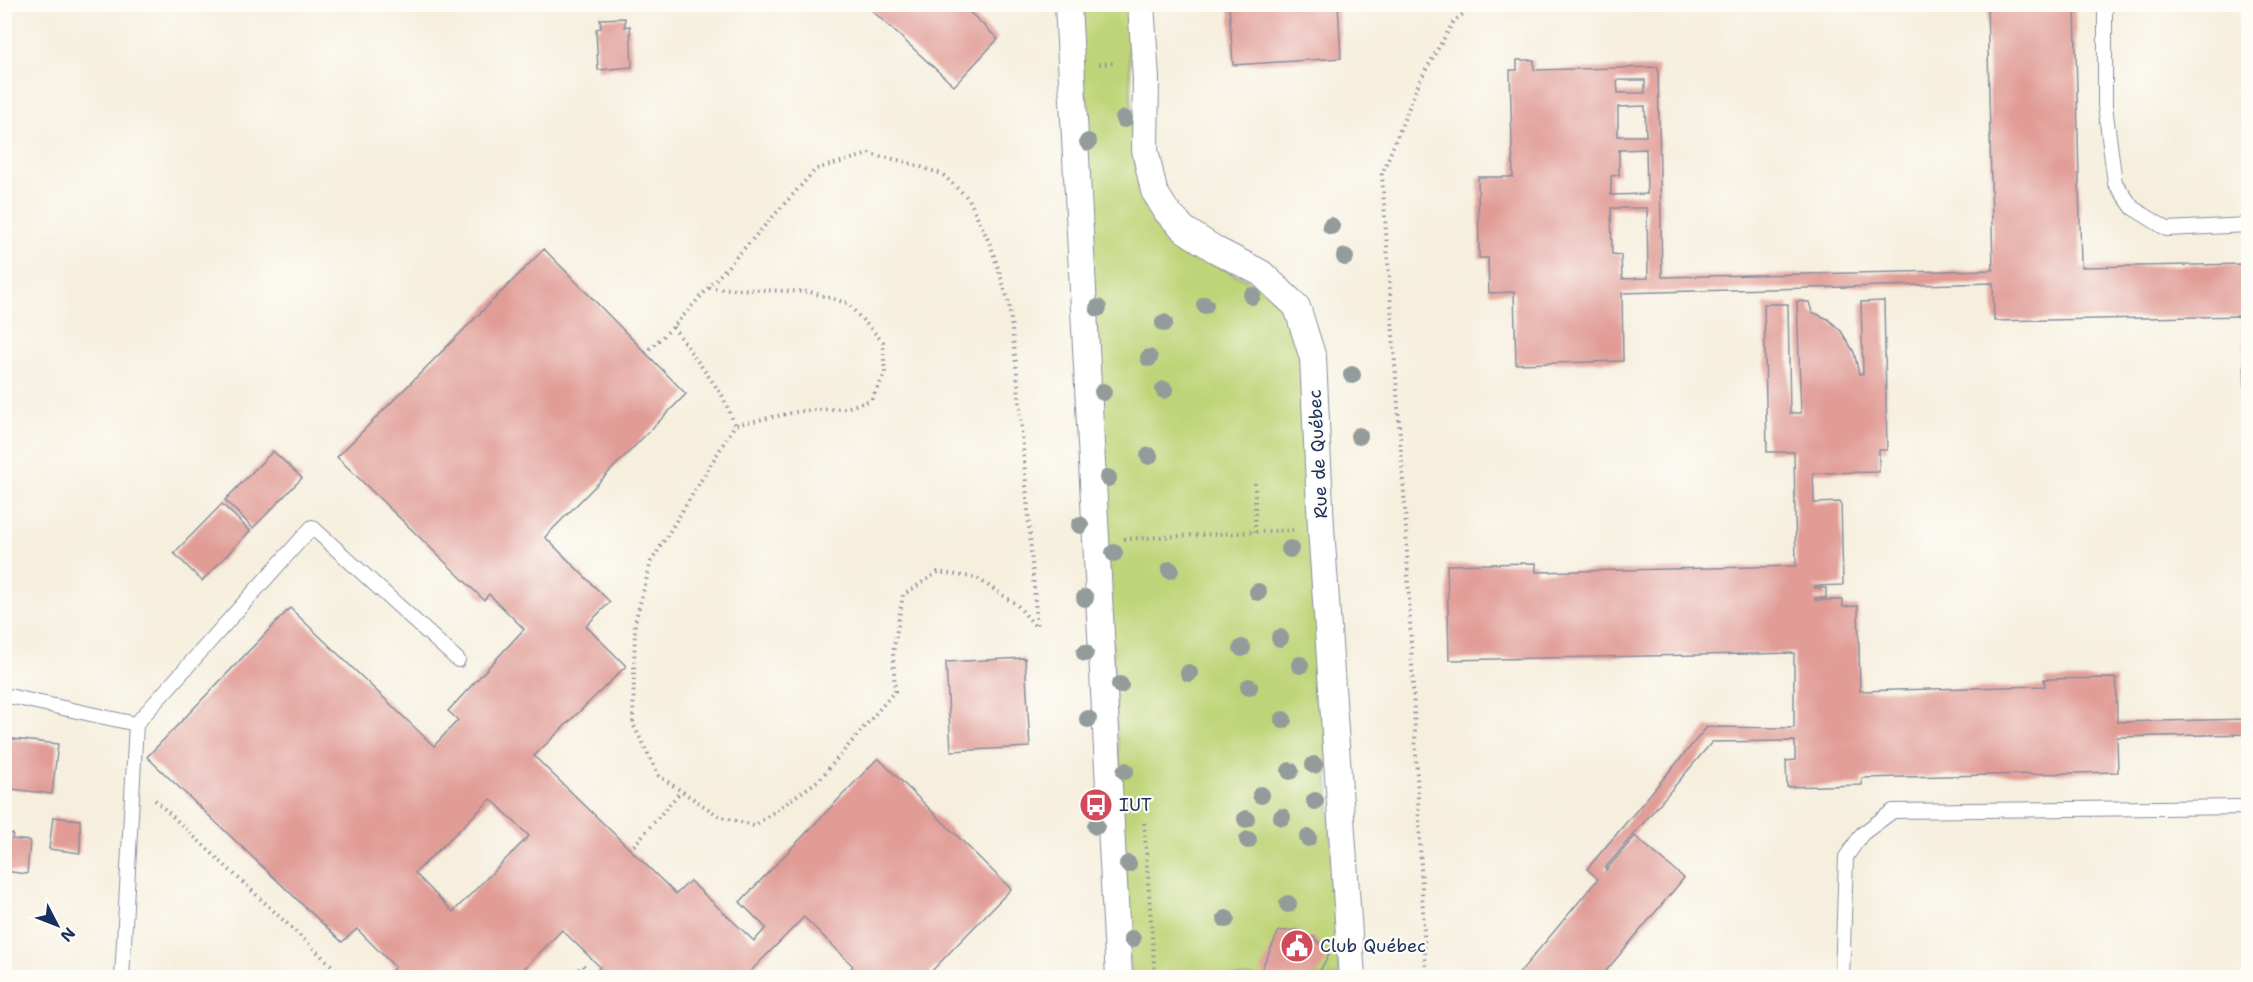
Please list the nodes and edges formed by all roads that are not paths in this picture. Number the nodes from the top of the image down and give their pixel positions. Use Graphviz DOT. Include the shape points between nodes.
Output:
graph roads {
  1 [pos="1068,4"];
  2 [pos="1141,4"];
  3 [pos="2105,4"];
  4 [pos="2248,225"];
  5 [pos="458,660"];
  6 [pos="4,695"];
  7 [pos="136,723"];
  8 [pos="2248,807"];
  9 [pos="122,978"];
  10 [pos="1119,978"];
  11 [pos="1352,978"];
  12 [pos="1842,978"];
  1 -- 10 [label="street"];
  2 -- 11 [label="street, Rue de Québec" via="1145,150 1154,190 1167,212 1185,230 1261,273 1297,307 1313,358"];
  3 -- 4 [label="lane" via="2105,106 2115,183 2133,208 2167,229"];
  5 -- 7 [label="lane" via="312,528"];
  6 -- 7 [label="lane"];
  7 -- 9 [label="lane"];
  8 -- 12 [label="lane" via="1893,811 1862,834 1846,857"];
}
